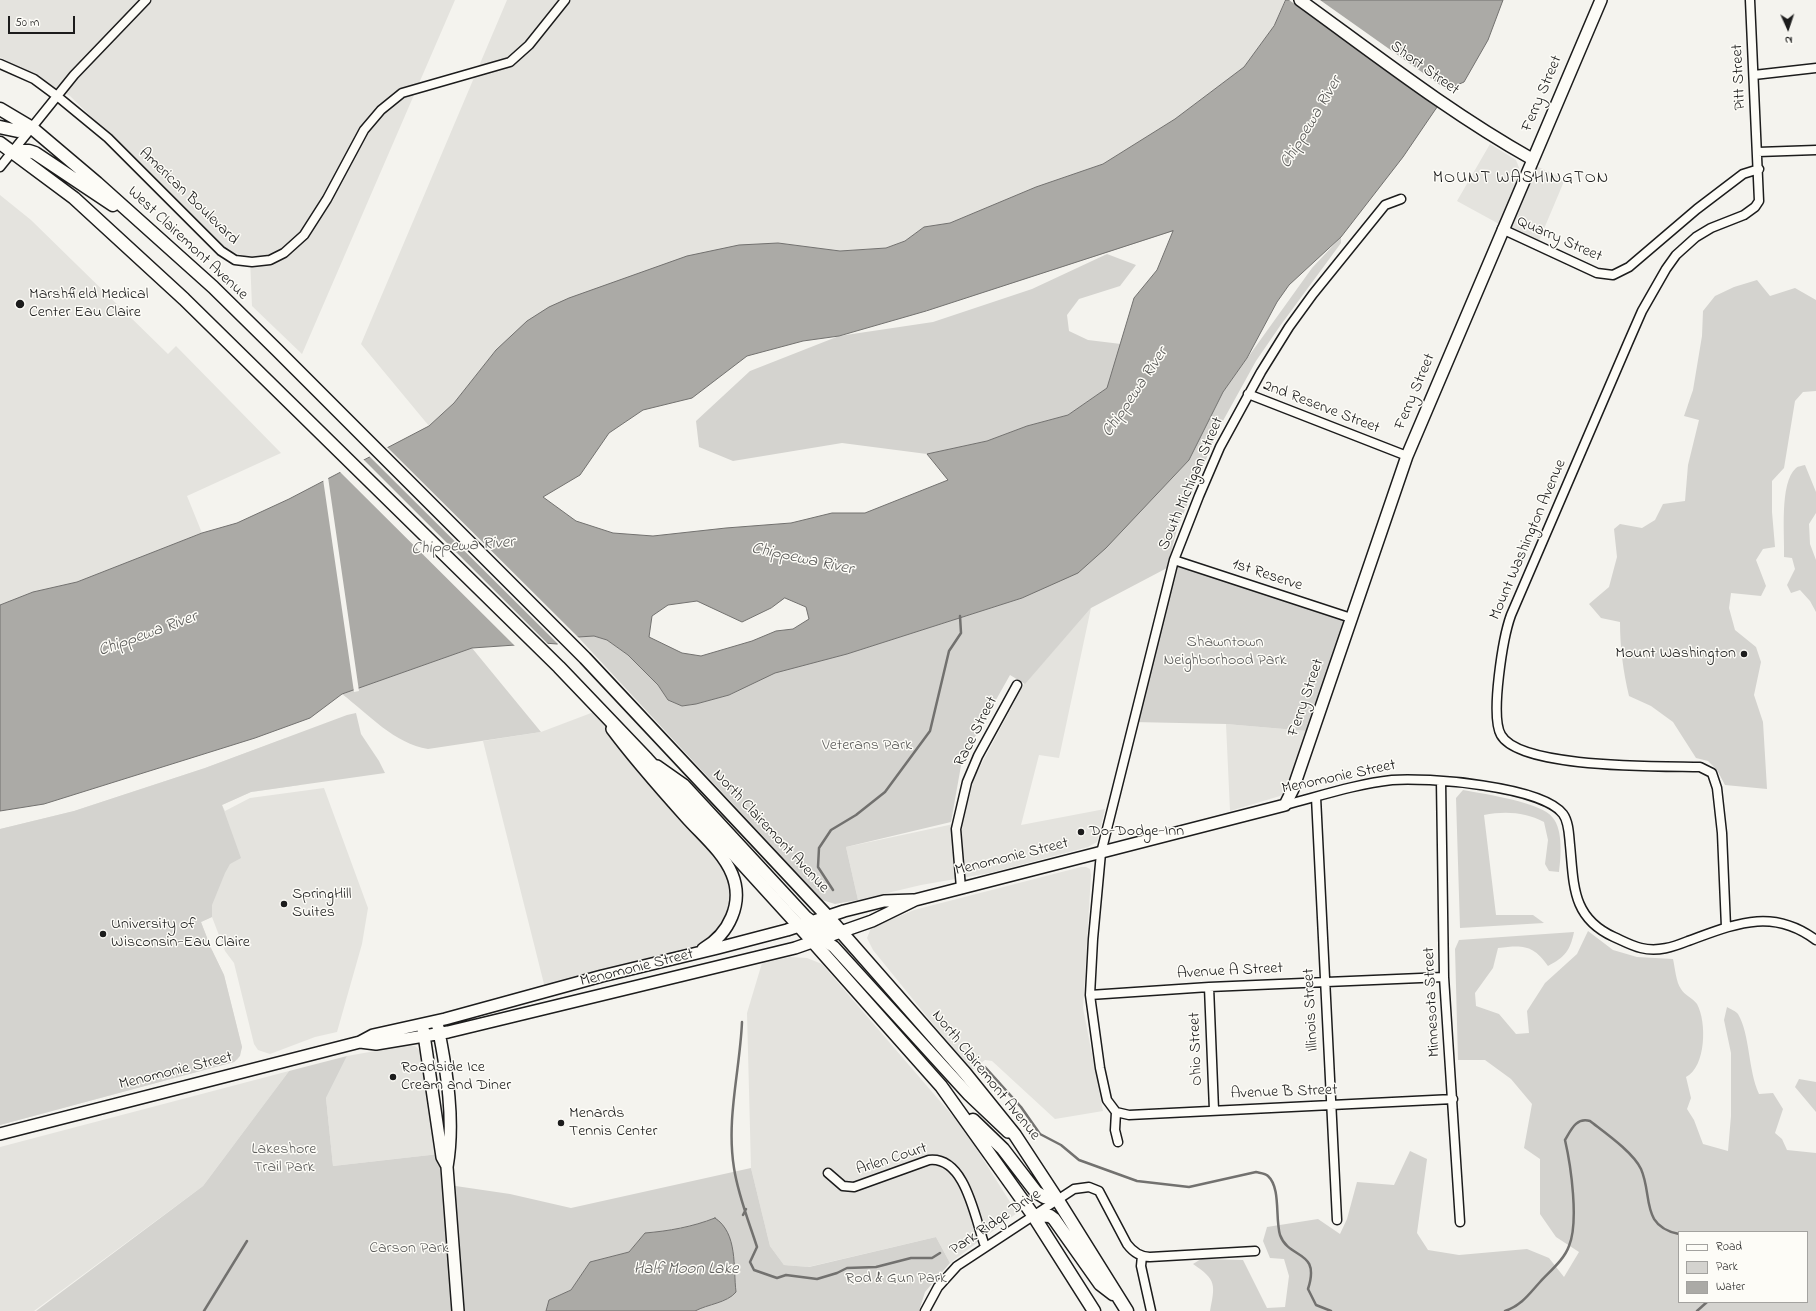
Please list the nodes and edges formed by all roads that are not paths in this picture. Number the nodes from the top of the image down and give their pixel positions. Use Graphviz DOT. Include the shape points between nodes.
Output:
graph roads {
  1 [pos="146,0"];
  2 [pos="565,0"];
  3 [pos="1300,0"];
  4 [pos="1601,0"];
  5 [pos="1750,0"];
  6 [pos="0,64"];
  7 [pos="1816,68"];
  8 [pos="1754,75"];
  9 [pos="57,96"];
  10 [pos="0,109"];
  11 [pos="0,127"];
  12 [pos="32,128"];
  13 [pos="0,143"];
  14 [pos="1816,150"];
  15 [pos="12,151"];
  16 [pos="1758,152"];
  17 [pos="1532,159"];
  18 [pos="0,167"];
  19 [pos="1759,169"];
  20 [pos="1401,199"];
  21 [pos="140,221"];
  22 [pos="1502,229"];
  23 [pos="1248,394"];
  24 [pos="342,415"];
  25 [pos="1407,456"];
  26 [pos="1174,560"];
  27 [pos="1352,618"];
  28 [pos="1017,685"];
  29 [pos="599,710"];
  30 [pos="647,759"];
  31 [pos="1441,781"];
  32 [pos="1316,797"];
  33 [pos="1285,805"];
  34 [pos="1101,853"];
  35 [pos="960,888"];
  36 [pos="915,900"];
  37 [pos="828,916"];
  38 [pos="812,922"];
  39 [pos="799,926"];
  40 [pos="1726,927"];
  41 [pos="841,932"];
  42 [pos="818,940"];
  43 [pos="1816,940"];
  44 [pos="694,953"];
  45 [pos="1444,977"];
  46 [pos="1325,981"];
  47 [pos="1209,987"];
  48 [pos="1090,995"];
  49 [pos="436,1021"];
  50 [pos="422,1024"];
  51 [pos="439,1033"];
  52 [pos="424,1035"];
  53 [pos="360,1042"];
  54 [pos="1453,1099"];
  55 [pos="956,1106"];
  56 [pos="1331,1106"];
  57 [pos="1214,1110"];
  58 [pos="1116,1112"];
  59 [pos="0,1134"];
  60 [pos="1020,1142"];
  61 [pos="1118,1142"];
  62 [pos="448,1167"];
  63 [pos="828,1174"];
  64 [pos="1057,1198"];
  65 [pos="1033,1215"];
  66 [pos="1337,1220"];
  67 [pos="1460,1222"];
  68 [pos="985,1246"];
  69 [pos="1255,1251"];
  70 [pos="1142,1256"];
  71 [pos="1120,1300"];
  72 [pos="458,1311"];
  73 [pos="925,1311"];
  74 [pos="1094,1311"];
  75 [pos="1127,1311"];
  76 [pos="1151,1311"];
  1 -- 9 [label="street"];
  2 -- 9 [label="street, American Boulevard" via="529,45 510,62 402,93 381,110 364,130 327,199 304,235 284,253 262,262 235,260 215,247 108,138"];
  3 -- 17 [label="main road, Short Street" via="1457,113"];
  4 -- 17 [label="main road, Ferry Street"];
  5 -- 8 [label="street, Pitt Street"];
  6 -- 9 [label="street, American Boulevard" via="34,79"];
  7 -- 8 [label="street"];
  8 -- 16 [label="street, Pitt Street"];
  9 -- 12 [label="street"];
  10 -- 12 [label="main road, West Clairemont Avenue"];
  11 -- 12 [label="main road" via="18,131"];
  12 -- 15 [label="street"];
  12 -- 21 [label="main road, West Clairemont Avenue"];
  13 -- 15 [label="main road"];
  14 -- 16 [label="street"];
  15 -- 18 [label="street"];
  15 -- 21 [label="main road" via="35,153"];
  15 -- 29 [label="main road" via="74,198 184,299 314,424 559,667"];
  16 -- 19 [label="street, Mount Washington Avenue"];
  17 -- 22 [label="main road, Ferry Street"];
  19 -- 22 [label="street, Quarry Street" via="1747,171 1731,182 1629,266 1613,275 1597,273"];
  19 -- 40 [label="street, Mount Washington Avenue" via="1760,197 1755,207 1744,215 1711,228 1681,250 1666,269 1642,312 1510,615 1503,643 1497,706 1497,723 1501,736 1515,747 1533,753 1604,764 1700,767 1710,770 1716,779 1719,800"];
  20 -- 23 [label="street, South Michigan Street" via="1385,205 1313,294 1289,327"];
  21 -- 24 [label="main road, West Clairemont Avenue" via="213,288"];
  22 -- 25 [label="main road, Ferry Street"];
  23 -- 25 [label="street, 2nd Reserve Street"];
  23 -- 26 [label="street, South Michigan Street" via="1220,448"];
  24 -- 37 [label="main road, North Clairemont Avenue" via="585,658"];
  25 -- 27 [label="main road, Ferry Street"];
  26 -- 27 [label="street, 1st Reserve"];
  26 -- 34 [label="street, South Michigan Street"];
  27 -- 33 [label="main road, Ferry Street" via="1293,789"];
  28 -- 35 [label="street, Race Street" via="978,756 967,782 956,829"];
  29 -- 30 [label="main road"];
  29 -- 44 [label="main road" via="637,762 717,851 732,875 736,902 731,919 716,939"];
  30 -- 38 [label="main road" via="684,785"];
  30 -- 39 [label="main road"];
  31 -- 32 [label="street, Menomonie Street" via="1392,780"];
  31 -- 40 [label="street, Menomonie Street" via="1480,785 1533,796 1544,800 1563,814 1578,904 1592,923 1609,934 1640,948 1659,949"];
  31 -- 45 [label="street, Minnesota Street"];
  32 -- 33 [label="street, Menomonie Street"];
  32 -- 46 [label="street, Illinois Street"];
  33 -- 34 [label="main road, Menomonie Street"];
  34 -- 35 [label="main road, Menomonie Street"];
  34 -- 48 [label="street, South Michigan Street"];
  35 -- 36 [label="main road, Menomonie Street"];
  36 -- 37 [label="main road, Menomonie Street" via="884,901"];
  36 -- 41 [label="main road, Menomonie Street" via="872,921"];
  37 -- 38 [label="main road, Menomonie Street"];
  37 -- 41 [label="main road, North Clairemont Avenue"];
  38 -- 39 [label="main road, Menomonie Street"];
  38 -- 41 [label="main road"];
  39 -- 42 [label="main road"];
  39 -- 44 [label="main road, Menomonie Street"];
  40 -- 43 [label="street, Menomonie Street" via="1748,921 1776,921"];
  41 -- 42 [label="main road, Menomonie Street"];
  41 -- 60 [label="main road, North Clairemont Avenue" via="965,1073"];
  42 -- 51 [label="main road, Menomonie Street" via="795,948"];
  42 -- 55 [label="main road"];
  42 -- 60 [label="main road" via="834,947 982,1110"];
  44 -- 49 [label="main road, Menomonie Street"];
  45 -- 46 [label="street, Avenue A Street"];
  45 -- 54 [label="street, Minnesota Street"];
  46 -- 47 [label="street, Avenue A Street"];
  46 -- 56 [label="street, Illinois Street"];
  47 -- 48 [label="street, Avenue A Street"];
  47 -- 57 [label="street, Ohio Street"];
  48 -- 58 [label="street, South Michigan Street" via="1107,1100"];
  49 -- 50 [label="main road, Menomonie Street"];
  49 -- 51 [label="main road"];
  50 -- 52 [label="main road"];
  50 -- 53 [label="main road, Menomonie Street" via="373,1035"];
  51 -- 52 [label="main road, Menomonie Street"];
  51 -- 62 [label="main road" via="449,1105"];
  52 -- 53 [label="main road, Menomonie Street" via="376,1044"];
  52 -- 62 [label="main road" via="442,1157"];
  53 -- 59 [label="main road, Menomonie Street"];
  54 -- 56 [label="street, Avenue B Street"];
  54 -- 67 [label="street, Minnesota Street"];
  55 -- 64 [label="main road" via="1003,1149 1036,1192 1044,1197"];
  55 -- 65 [label="main road"];
  56 -- 57 [label="street, Avenue B Street"];
  56 -- 66 [label="street, Illinois Street"];
  57 -- 58 [label="street, Avenue B Street" via="1129,1115"];
  58 -- 61 [label="street" via="1115,1130"];
  60 -- 64 [label="main road, North Clairemont Avenue"];
  62 -- 72 [label="main road"];
  63 -- 68 [label="street, Arlen Court" via="843,1186 854,1187 929,1160 942,1161 958,1173"];
  64 -- 65 [label="street, Park Ridge Drive"];
  64 -- 70 [label="street, Park Ridge Drive" via="1078,1187 1099,1191 1127,1244 1135,1253"];
  64 -- 71 [label="main road, North Clairemont Avenue"];
  65 -- 68 [label="street, Park Ridge Drive"];
  65 -- 71 [label="main road" via="1050,1216 1054,1219 1100,1284"];
  65 -- 74 [label="main road"];
  68 -- 73 [label="street, Park Ridge Drive" via="957,1266 931,1298"];
  69 -- 70 [label="street"];
  70 -- 76 [label="street" via="1141,1266"];
  71 -- 75 [label="main road, North Clairemont Avenue"];
}
